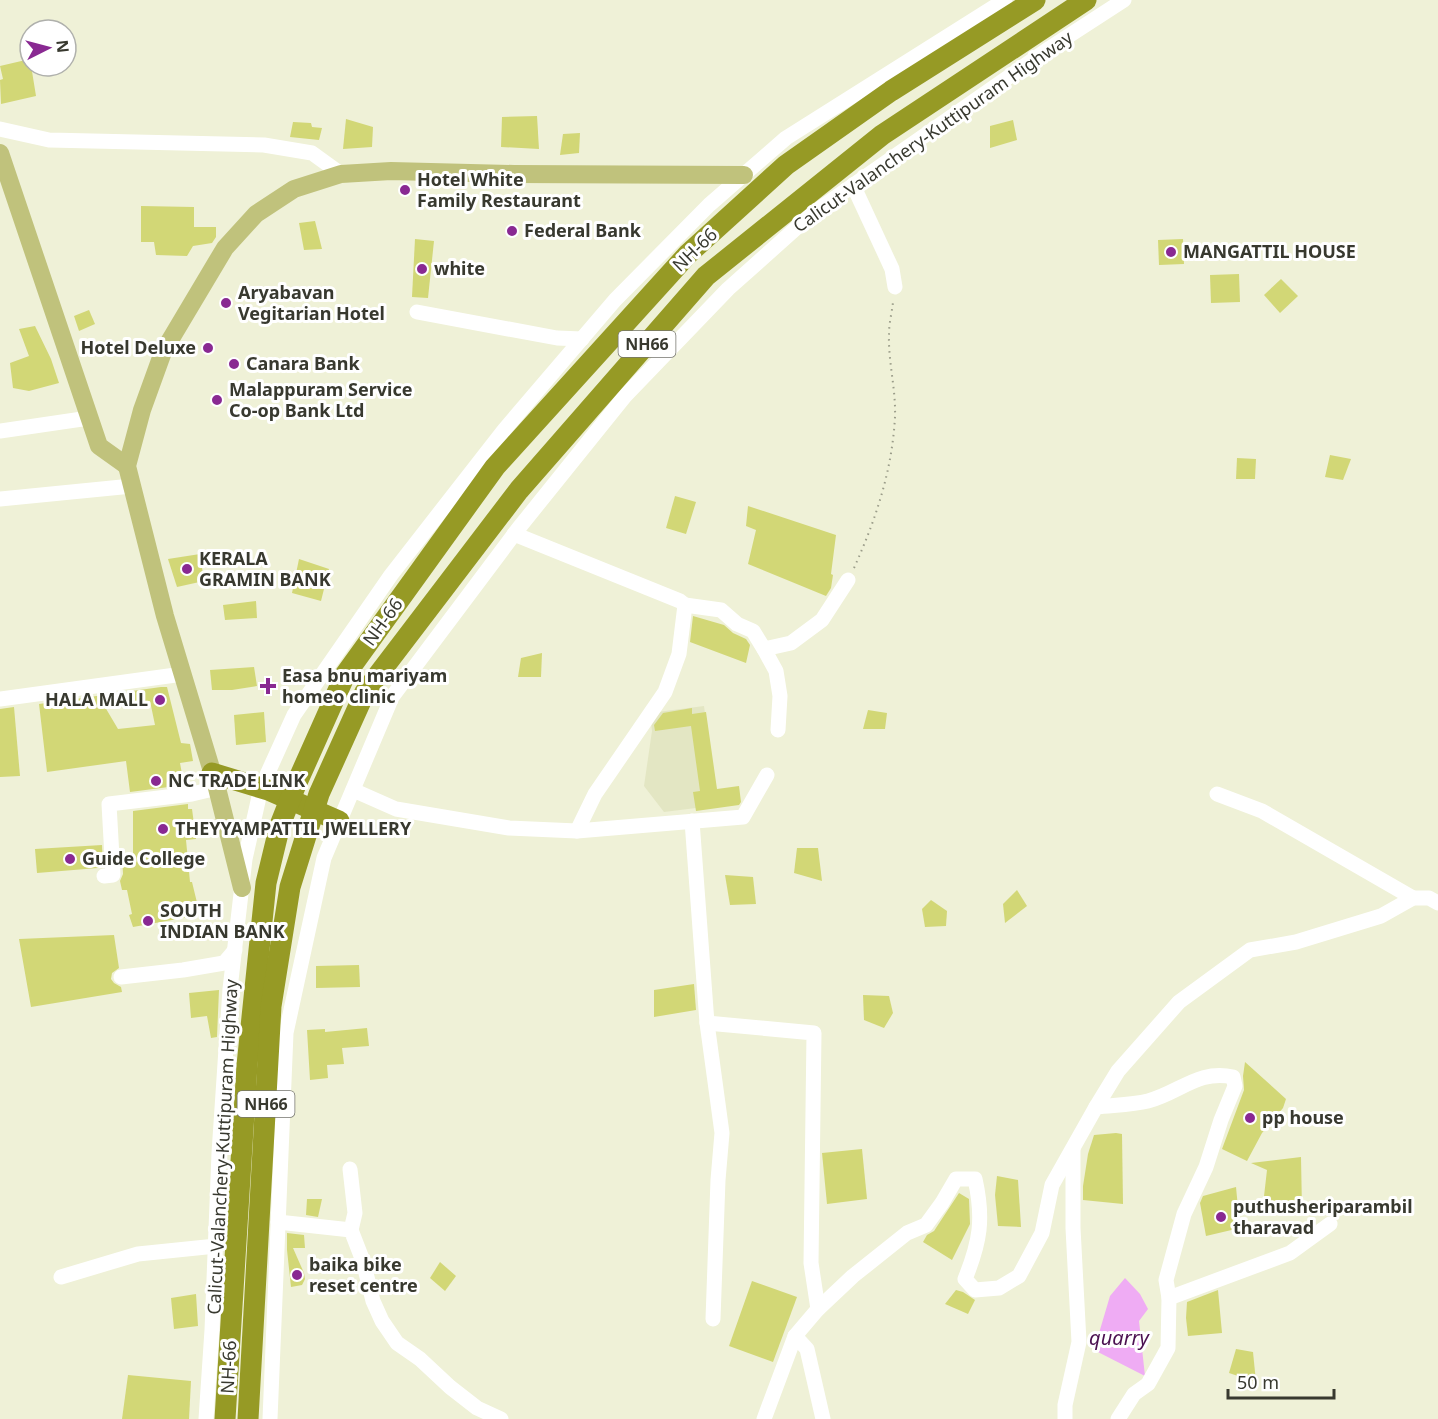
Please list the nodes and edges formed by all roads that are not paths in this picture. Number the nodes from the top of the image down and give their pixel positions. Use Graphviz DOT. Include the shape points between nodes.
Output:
graph roads {
  1 [pos="1005,0"];
  2 [pos="1035,0"];
  3 [pos="1086,0"];
  4 [pos="1124,0"];
  5 [pos="0,129"];
  6 [pos="0,153"];
  7 [pos="341,174"];
  8 [pos="744,175"];
  9 [pos="853,185"];
  10 [pos="896,287"];
  11 [pos="417,312"];
  12 [pos="582,339"];
  13 [pos="89,418"];
  14 [pos="0,431"];
  15 [pos="127,466"];
  16 [pos="132,486"];
  17 [pos="0,499"];
  18 [pos="514,534"];
  19 [pos="848,580"];
  20 [pos="685,605"];
  21 [pos="764,649"];
  22 [pos="183,675"];
  23 [pos="0,699"];
  24 [pos="778,730"];
  25 [pos="767,775"];
  26 [pos="214,781"];
  27 [pos="264,789"];
  28 [pos="353,790"];
  29 [pos="319,794"];
  30 [pos="1217,794"];
  31 [pos="334,818"];
  32 [pos="692,821"];
  33 [pos="577,831"];
  34 [pos="104,876"];
  35 [pos="242,888"];
  36 [pos="1413,898"];
  37 [pos="1438,903"];
  38 [pos="235,950"];
  39 [pos="121,977"];
  40 [pos="707,1023"];
  41 [pos="1096,1107"];
  42 [pos="1073,1146"];
  43 [pos="350,1169"];
  44 [pos="278,1222"];
  45 [pos="1330,1224"];
  46 [pos="351,1230"];
  47 [pos="216,1246"];
  48 [pos="61,1277"];
  49 [pos="1169,1298"];
  50 [pos="818,1309"];
  51 [pos="713,1319"];
  52 [pos="795,1336"];
  53 [pos="206,1419"];
  54 [pos="225,1419"];
  55 [pos="248,1419"];
  56 [pos="270,1419"];
  57 [pos="501,1419"];
  58 [pos="764,1419"];
  59 [pos="823,1419"];
  60 [pos="1065,1419"];
  61 [pos="1118,1419"];
  1 -- 8 [label="street, Calicut-Valanchery-Kuttipuram Highway / NH66" via="786,138"];
  2 -- 54 [label="highway, NH-66" via="891,91 786,165 688,254 495,467 345,675 280,825 266,883 247,1065"];
  3 -- 29 [label="highway, Calicut-Valanchery-Kuttipuram Highway / NH66" via="882,135 706,276 519,490 365,692"];
  4 -- 9 [label="street, Calicut-Valanchery-Kuttipuram Highway / NH66"];
  5 -- 7 [label="street" via="49,140 264,145 312,153"];
  6 -- 13 [label="main road"];
  7 -- 8 [label="main road" via="391,171"];
  7 -- 15 [label="main road" via="294,189 256,214 225,248 164,352"];
  8 -- 12 [label="street, Calicut-Valanchery-Kuttipuram Highway / NH66" via="615,300"];
  9 -- 10 [label="street" via="892,269"];
  9 -- 18 [label="street, Calicut-Valanchery-Kuttipuram Highway / NH66" via="812,214 728,289 625,396"];
  11 -- 12 [label="street" via="557,338"];
  12 -- 27 [label="street, Calicut-Valanchery-Kuttipuram Highway / NH66" via="504,430 392,575 294,715"];
  13 -- 14 [label="street"];
  13 -- 15 [label="main road" via="99,446"];
  15 -- 16 [label="main road"];
  16 -- 17 [label="street"];
  16 -- 22 [label="main road"];
  18 -- 20 [label="street"];
  18 -- 28 [label="street, Calicut-Valanchery-Kuttipuram Highway / NH66" via="392,697"];
  19 -- 21 [label="street" via="822,620 791,643"];
  20 -- 21 [label="street" via="721,610 753,631"];
  20 -- 33 [label="street" via="679,654 665,692 595,794"];
  21 -- 24 [label="street" via="776,671 780,696"];
  22 -- 23 [label="street"];
  22 -- 26 [label="main road"];
  25 -- 32 [label="street" via="743,817"];
  26 -- 27 [label="highway"];
  26 -- 34 [label="street" via="192,794 109,804 113,875"];
  26 -- 35 [label="main road"];
  27 -- 31 [label="highway"];
  27 -- 35 [label="street, Calicut-Valanchery-Kuttipuram Highway / NH66" via="245,859"];
  28 -- 31 [label="street, Calicut-Valanchery-Kuttipuram Highway / NH66"];
  28 -- 33 [label="street" via="396,808 509,828"];
  29 -- 55 [label="highway, NH66 / NH66" via="290,887 271,1006"];
  30 -- 36 [label="street" via="1262,811"];
  31 -- 44 [label="street, Calicut-Valanchery-Kuttipuram Highway / NH66" via="286,1033"];
  32 -- 33 [label="street"];
  32 -- 40 [label="street"];
  35 -- 38 [label="street, Calicut-Valanchery-Kuttipuram Highway / NH66"];
  36 -- 37 [label="street" via="1429,898"];
  36 -- 41 [label="street" via="1381,916 1296,942 1250,951 1179,1002 1118,1071"];
  38 -- 39 [label="street" via="224,963"];
  38 -- 47 [label="street, Calicut-Valanchery-Kuttipuram Highway / NH66"];
  40 -- 50 [label="street" via="814,1033 811,1263"];
  40 -- 51 [label="street" via="722,1133"];
  41 -- 42 [label="street"];
  41 -- 49 [label="street" via="1149,1101 1200,1077 1233,1077 1235,1086 1206,1167 1184,1214 1166,1280"];
  42 -- 50 [label="street" via="1052,1185 1042,1233 1019,1276 999,1288 975,1290 965,1279 977,1249 980,1215 975,1179 956,1179 926,1225 907,1233"];
  42 -- 60 [label="street" via="1079,1342"];
  43 -- 46 [label="street" via="355,1214"];
  44 -- 46 [label="street"];
  44 -- 56 [label="street, Calicut-Valanchery-Kuttipuram Highway / NH66"];
  45 -- 49 [label="street" via="1290,1253"];
  46 -- 57 [label="street" via="373,1301 397,1342 477,1408"];
  47 -- 48 [label="street" via="138,1254"];
  47 -- 53 [label="street, Calicut-Valanchery-Kuttipuram Highway / NH66"];
  49 -- 61 [label="street" via="1168,1348 1148,1384 1134,1394"];
  50 -- 52 [label="street"];
  52 -- 58 [label="street"];
  52 -- 59 [label="street" via="807,1349"];
}
